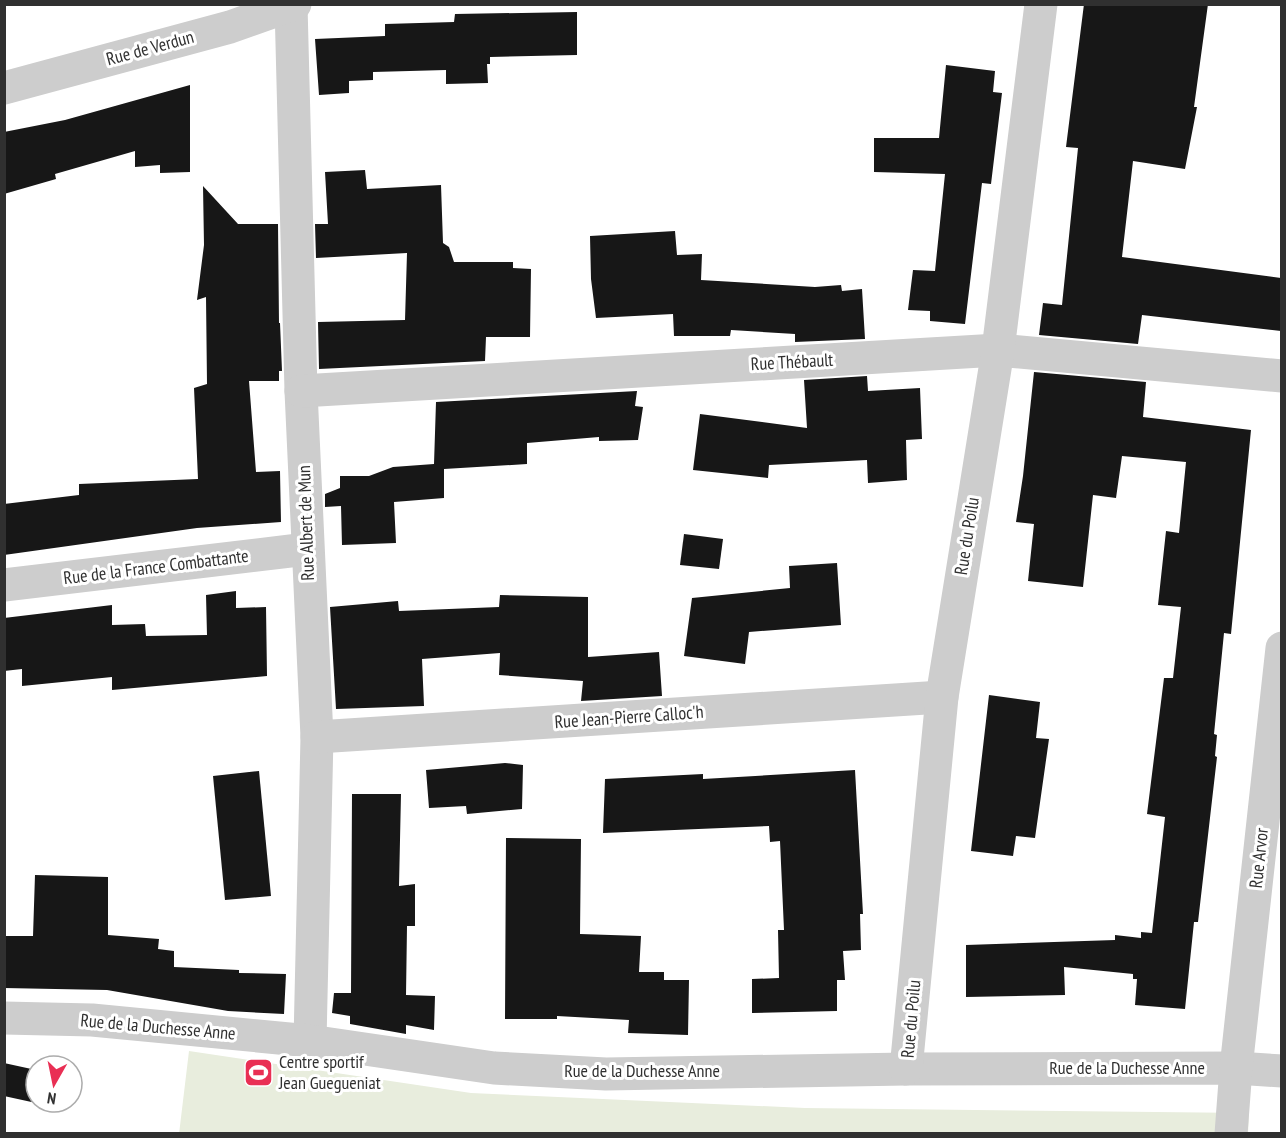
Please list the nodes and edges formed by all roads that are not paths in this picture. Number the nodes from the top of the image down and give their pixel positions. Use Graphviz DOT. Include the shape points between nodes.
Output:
graph roads {
  1 [pos="1041,4"];
  2 [pos="293,5"];
  3 [pos="4,88"];
  4 [pos="998,350"];
  5 [pos="1281,376"];
  6 [pos="301,391"];
  7 [pos="307,549"];
  8 [pos="4,585"];
  9 [pos="1281,648"];
  10 [pos="942,697"];
  11 [pos="317,738"];
  12 [pos="4,1018"];
  13 [pos="310,1041"];
  14 [pos="1236,1068"];
  15 [pos="906,1069"];
  16 [pos="1281,1071"];
  17 [pos="1231,1134"];
  1 -- 4 [label="street, Rue du Poilu"];
  2 -- 3 [label="street, Rue de Verdun" via="230,27"];
  2 -- 6 [label="street, Rue Albert de Mun"];
  4 -- 5 [label="street, Rue Thébault"];
  4 -- 6 [label="street, Rue Thébault"];
  4 -- 10 [label="street, Rue du Poilu"];
  6 -- 7 [label="street, Rue Albert de Mun"];
  7 -- 8 [label="street, Rue de la France Combattante"];
  7 -- 11 [label="street, Rue Albert de Mun"];
  9 -- 14 [label="street, Rue Arvor"];
  10 -- 11 [label="street, Rue Jean-Pierre Calloc'h"];
  10 -- 15 [label="street, Rue du Poilu"];
  11 -- 13 [label="street, Rue Albert de Mun"];
  12 -- 13 [label="street, Rue de la Duchesse Anne" via="92,1020"];
  13 -- 15 [label="street, Rue de la Duchesse Anne" via="494,1068 584,1072"];
  14 -- 15 [label="street, Rue de la Duchesse Anne"];
  14 -- 16 [label="street, Rue de la Duchesse Anne"];
  14 -- 17 [label="street, Rue Arvor"];
}
